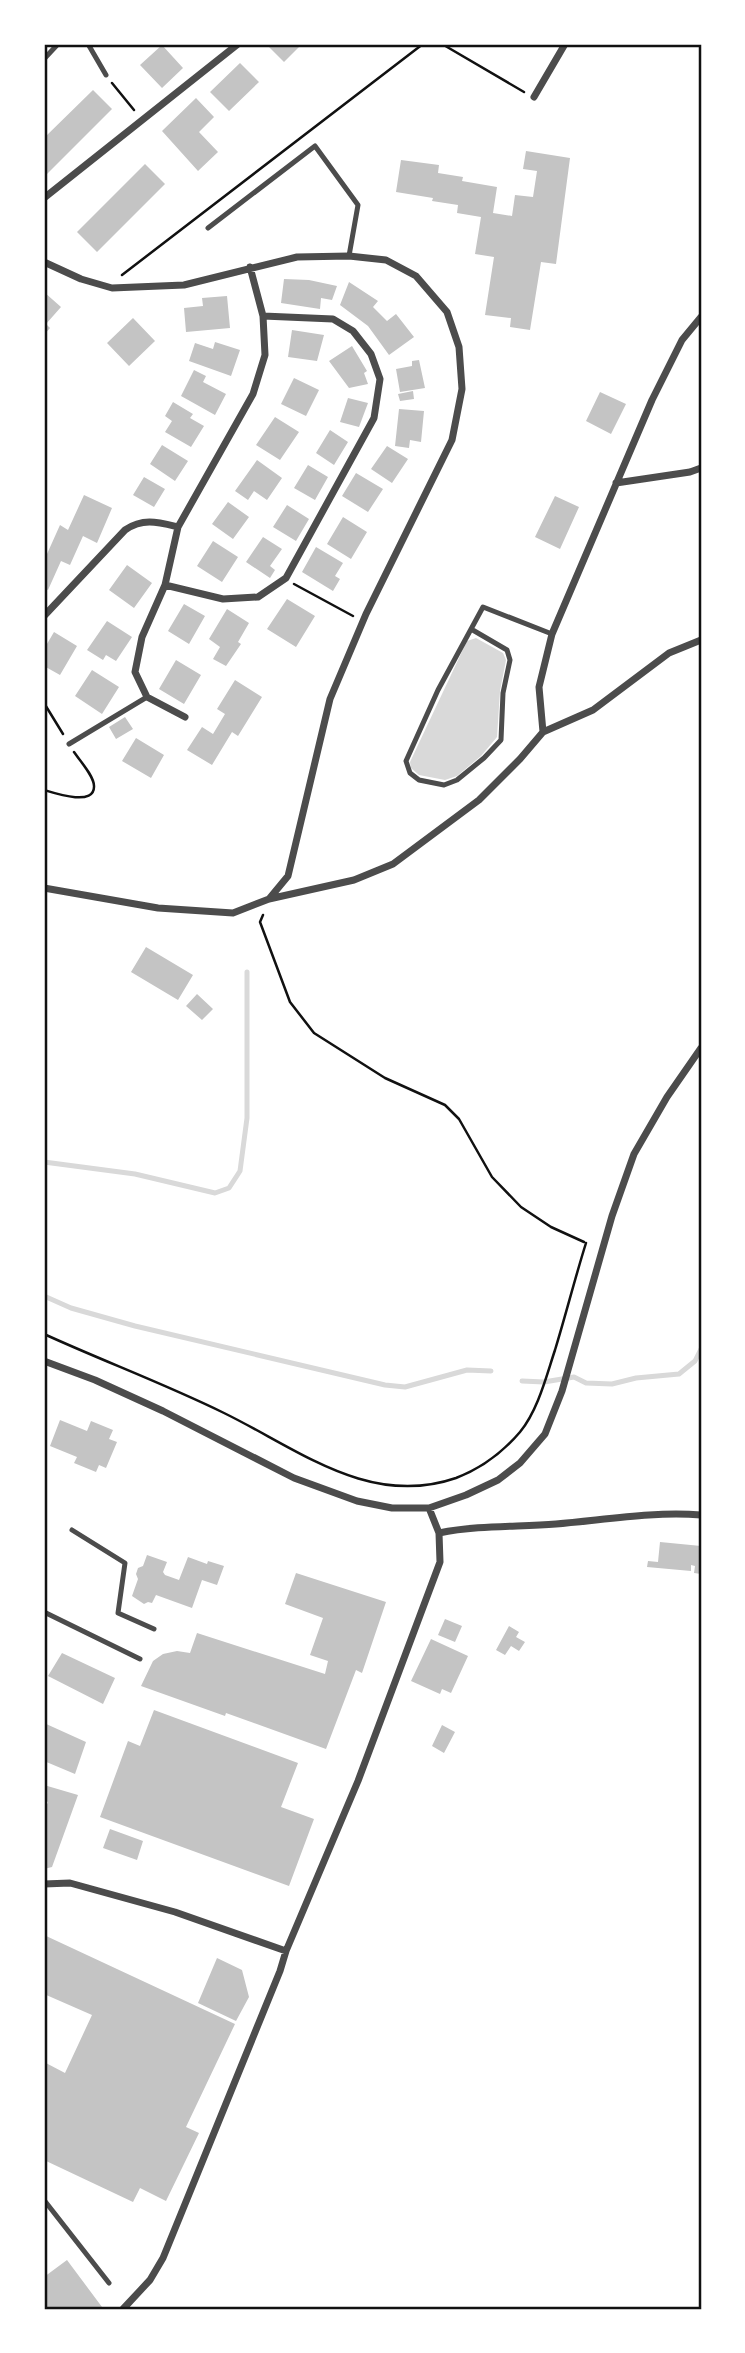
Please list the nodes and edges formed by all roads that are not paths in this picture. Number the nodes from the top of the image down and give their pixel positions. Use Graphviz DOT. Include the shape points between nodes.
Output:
graph roads {
  1 [pos="58,44"];
  2 [pos="88,44"];
  3 [pos="238,44"];
  4 [pos="565,44"];
  5 [pos="44,59"];
  6 [pos="106,75"];
  7 [pos="534,97"];
  8 [pos="44,198"];
  9 [pos="208,228"];
  10 [pos="349,256"];
  11 [pos="44,262"];
  12 [pos="250,267"];
  13 [pos="263,316"];
  14 [pos="701,317"];
  15 [pos="701,468"];
  16 [pos="616,483"];
  17 [pos="178,527"];
  18 [pos="165,585"];
  19 [pos="44,616"];
  20 [pos="471,629"];
  21 [pos="552,634"];
  22 [pos="701,640"];
  23 [pos="147,697"];
  24 [pos="185,717"];
  25 [pos="543,732"];
  26 [pos="69,744"];
  27 [pos="44,888"];
  28 [pos="269,899"];
  29 [pos="701,1048"];
  30 [pos="44,1361"];
  31 [pos="429,1508"];
  32 [pos="701,1515"];
  33 [pos="72,1530"];
  34 [pos="439,1533"];
  35 [pos="44,1612"];
  36 [pos="154,1629"];
  37 [pos="140,1660"];
  38 [pos="44,1884"];
  39 [pos="286,1951"];
  40 [pos="44,2200"];
  41 [pos="108,2283"];
  42 [pos="123,2309"];
  1 -- 5 [label="lane"];
  2 -- 6 [label="lane"];
  3 -- 8 [label="street"];
  4 -- 7 [label="street"];
  9 -- 10 [label="lane" via="315,146 358,205"];
  10 -- 12 [label="street" via="297,257"];
  10 -- 28 [label="street" via="386,260 416,276 447,312 459,347 462,389 452,440 330,699 288,876"];
  11 -- 12 [label="street" via="112,288 184,285"];
  12 -- 13 [label="street"];
  13 -- 17 [label="street" via="265,355 253,394"];
  13 -- 18 [label="street" via="333,319 353,331 371,354 380,379 374,418 286,578 258,597 223,599"];
  14 -- 16 [label="street" via="682,340"];
  15 -- 16 [label="street"];
  16 -- 21 [label="street"];
  17 -- 18 [label="street"];
  17 -- 19 [label="street" via="138,522 125,530"];
  18 -- 23 [label="street" via="142,637 135,672"];
  20 -- 20 [label="lane" via="406,761 419,780 444,785 457,780 501,740 510,660 506,650"];
  20 -- 21 [label="lane" via="483,607"];
  21 -- 25 [label="street" via="539,687"];
  22 -- 25 [label="street" via="670,653 593,710"];
  23 -- 24 [label="street"];
  23 -- 26 [label="lane"];
  25 -- 28 [label="street" via="479,800 393,864 354,880"];
  27 -- 28 [label="street" via="158,908 233,913"];
  29 -- 31 [label="street" via="634,1154 545,1434 498,1480"];
  30 -- 31 [label="street" via="163,1411 324,1490 393,1508"];
  31 -- 34 [label="street"];
  32 -- 34 [label="street" via="469,1527"];
  33 -- 36 [label="lane" via="125,1563 118,1613"];
  34 -- 39 [label="street" via="440,1562 415,1632"];
  35 -- 37 [label="lane"];
  38 -- 39 [label="street" via="70,1883 175,1912"];
  39 -- 42 [label="street" via="159,2269"];
  40 -- 41 [label="lane"];
}
